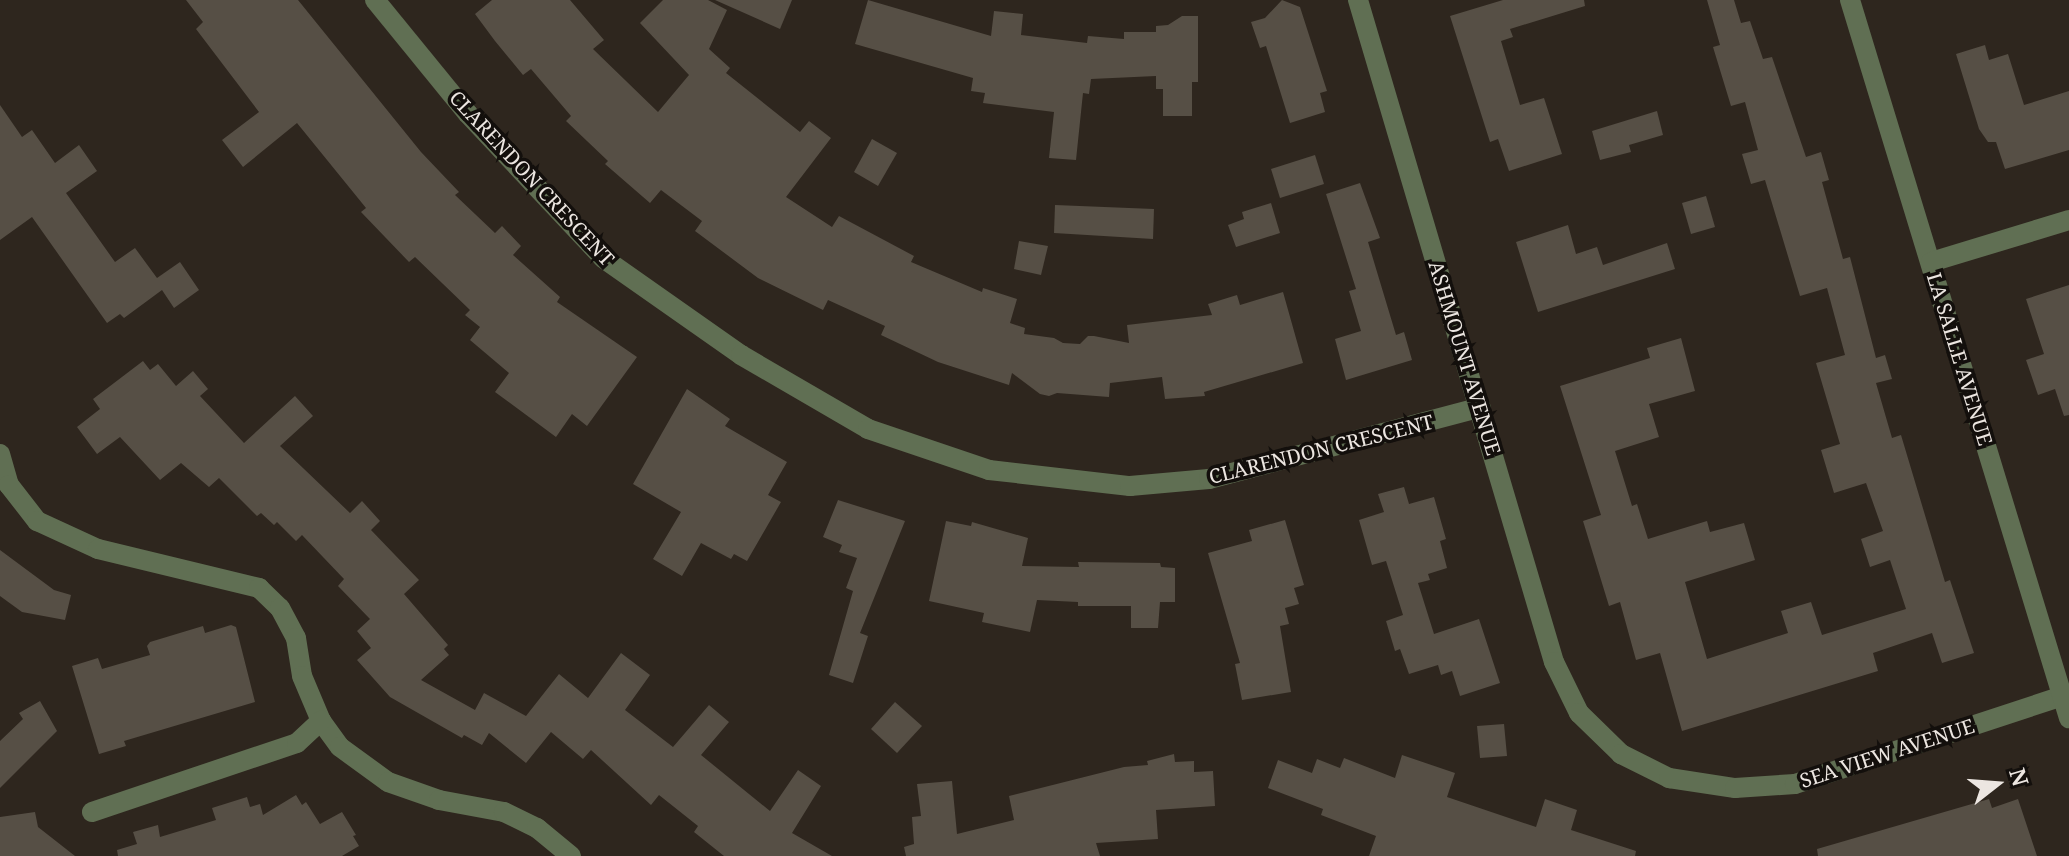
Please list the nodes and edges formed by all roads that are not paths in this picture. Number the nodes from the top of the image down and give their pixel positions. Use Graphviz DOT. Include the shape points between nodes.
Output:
graph roads {
  1 [pos="375,0"];
  2 [pos="1358,0"];
  3 [pos="1850,0"];
  4 [pos="2069,220"];
  5 [pos="1931,262"];
  6 [pos="1481,407"];
  7 [pos="0,454"];
  8 [pos="2066,695"];
  9 [pos="1579,713"];
  10 [pos="2069,718"];
  11 [pos="321,721"];
  12 [pos="92,812"];
  13 [pos="571,856"];
  1 -- 6 [label="street, CLARENDON CRESCENT" via="468,114 603,258 741,355 868,429 989,470 1130,486 1209,479"];
  2 -- 6 [label="street, ASHMOUNT AVENUE"];
  3 -- 5 [label="street, LA SALLE AVENUE"];
  4 -- 5 [label="street"];
  5 -- 8 [label="street, LA SALLE AVENUE"];
  6 -- 9 [label="street, ASHMOUNT AVENUE" via="1554,662"];
  7 -- 11 [label="street" via="9,485 37,521 98,549 259,588 280,608 296,638 302,676"];
  8 -- 9 [label="street, SEA VIEW AVENUE" via="1795,784 1735,788 1669,778 1621,754"];
  8 -- 10 [label="street, LA SALLE AVENUE"];
  11 -- 12 [label="street" via="297,743"];
  11 -- 13 [label="street" via="340,747 388,782 439,800 504,812 537,828"];
}
